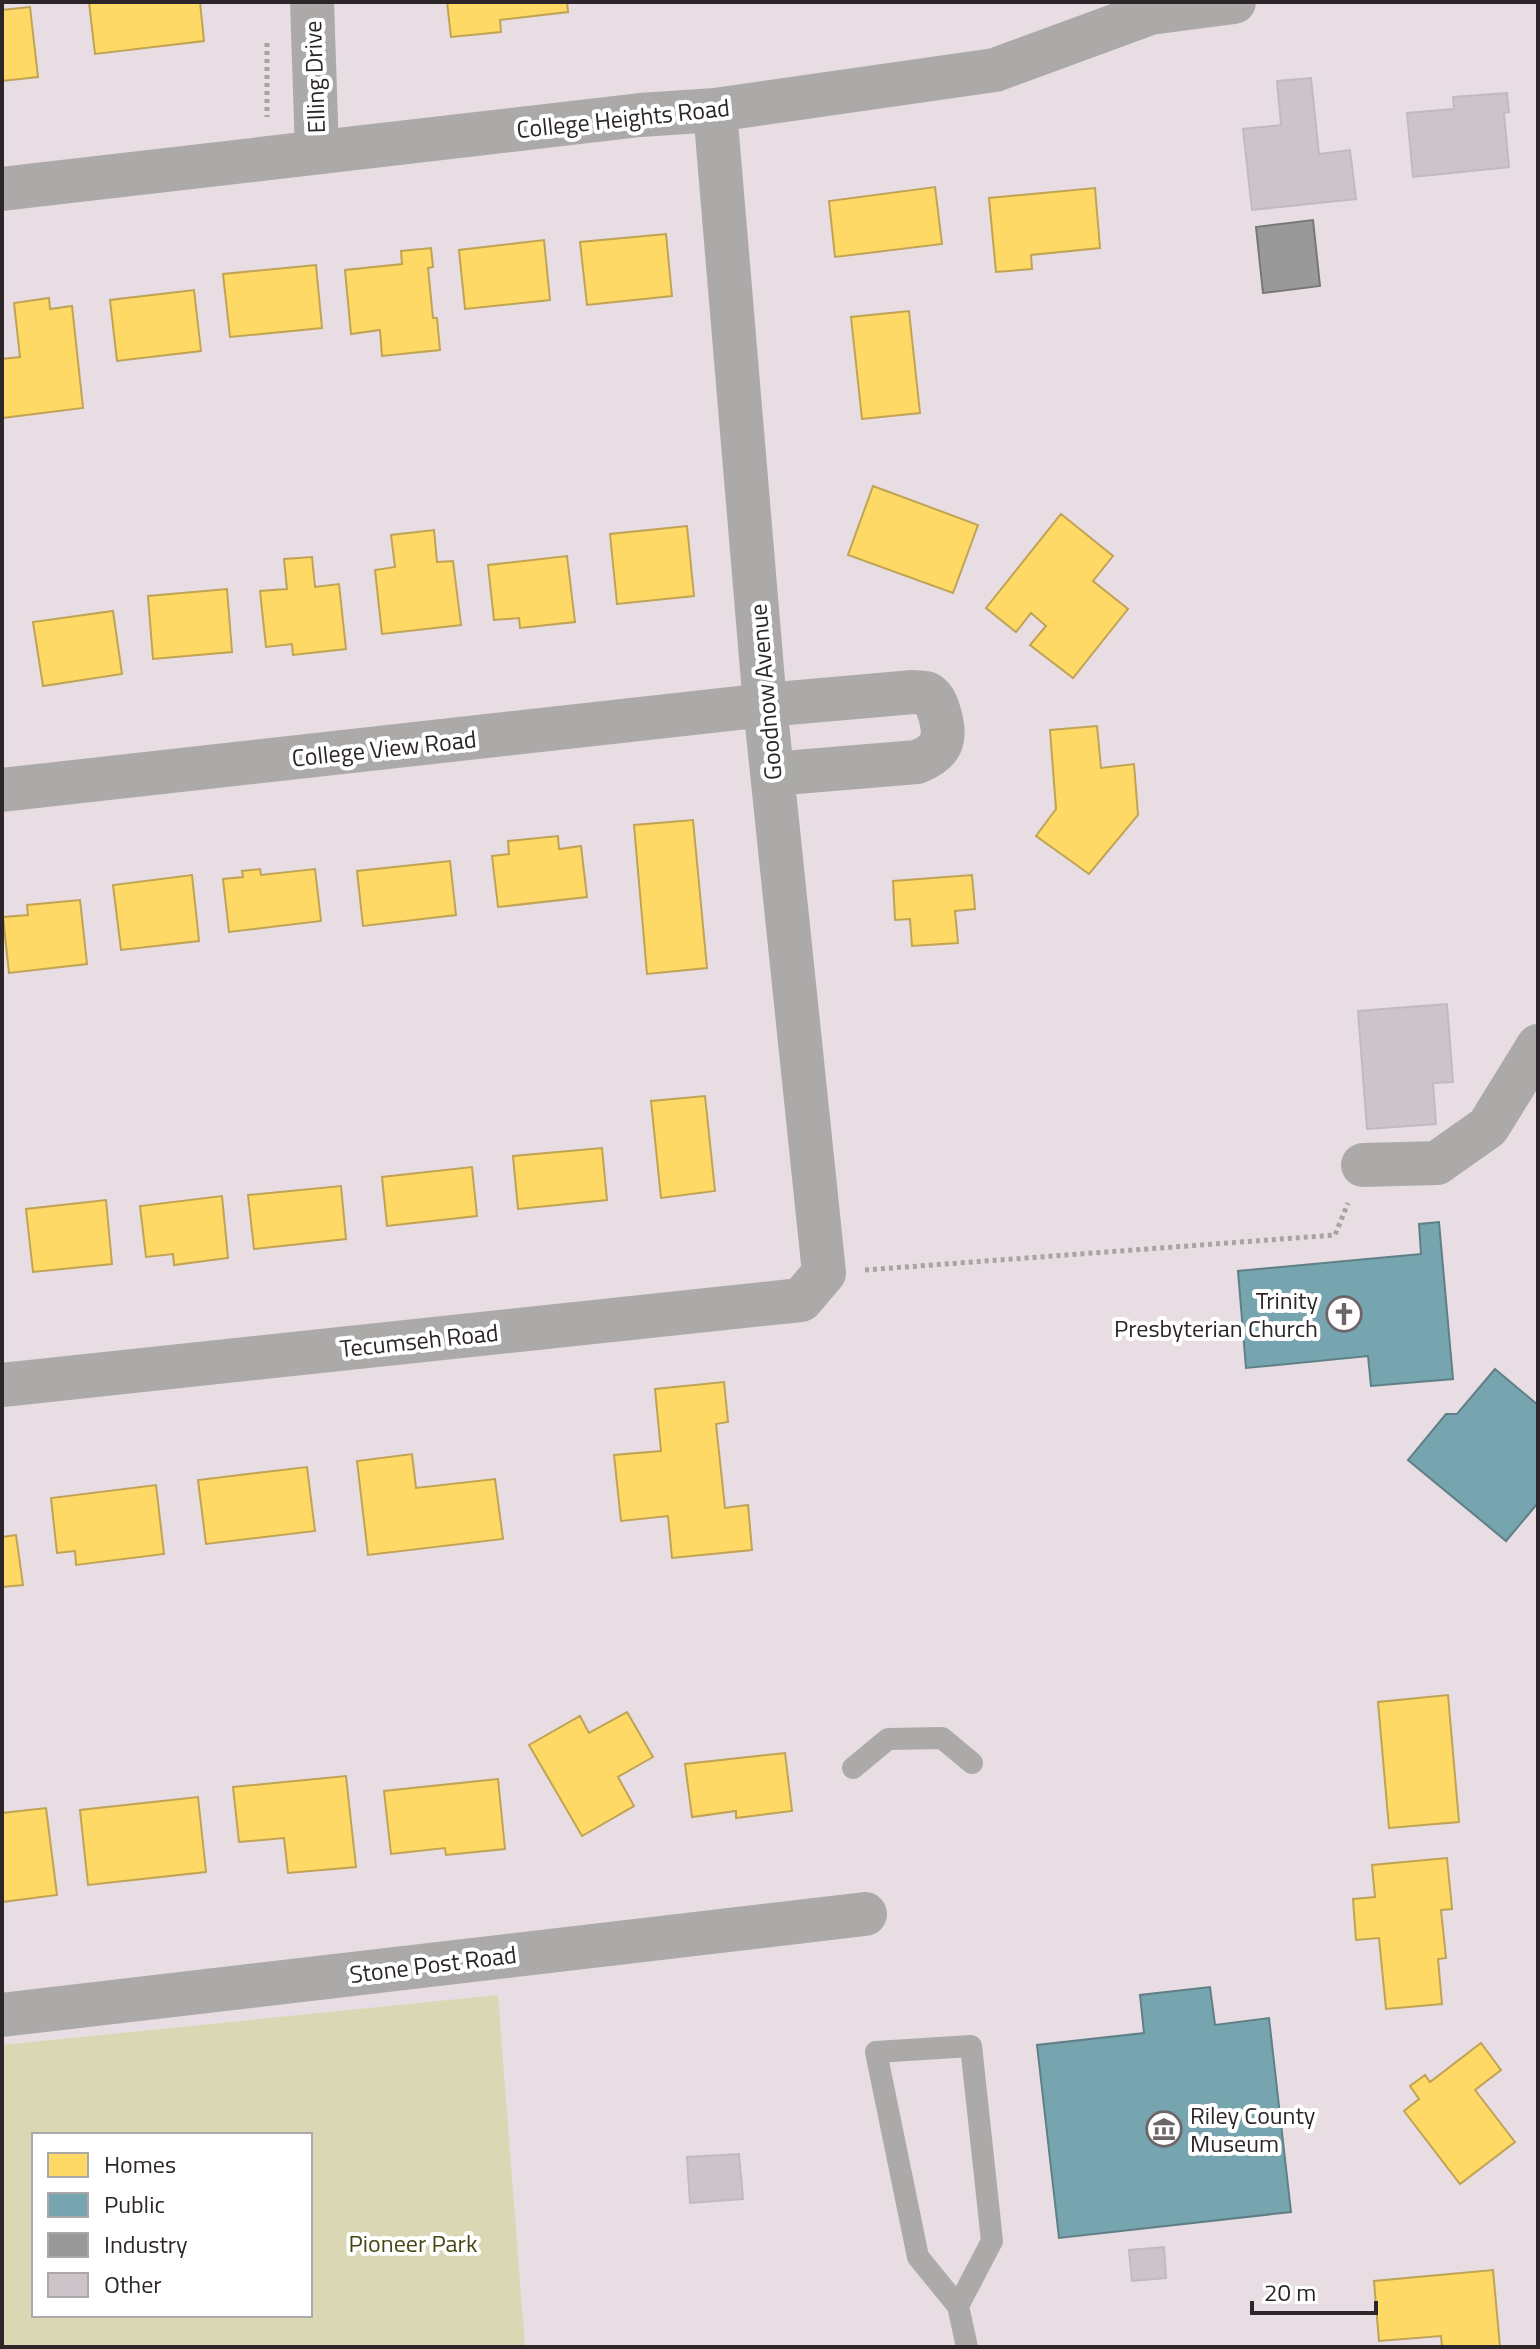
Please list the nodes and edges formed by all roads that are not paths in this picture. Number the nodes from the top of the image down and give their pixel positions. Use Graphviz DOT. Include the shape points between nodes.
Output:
graph roads {
  1 [pos="312,2"];
  2 [pos="1234,2"];
  3 [pos="1150,8"];
  4 [pos="715,110"];
  5 [pos="317,152"];
  6 [pos="2,189"];
  7 [pos="765,705"];
  8 [pos="772,774"];
  9 [pos="2,790"];
  10 [pos="1538,1046"];
  11 [pos="1363,1165"];
  12 [pos="824,1273"];
  13 [pos="2,1385"];
  14 [pos="972,1763"];
  15 [pos="853,1768"];
  16 [pos="865,1914"];
  17 [pos="2,2015"];
  18 [pos="958,2306"];
  19 [pos="967,2347"];
  1 -- 5 [label="street, Elling Drive"];
  2 -- 3 [label="street, College Heights Road"];
  3 -- 4 [label="street, College Heights Road" via="995,70"];
  4 -- 5 [label="street, College Heights Road"];
  4 -- 7 [label="street, Goodnow Avenue"];
  5 -- 6 [label="street, College Heights Road"];
  7 -- 8 [label="street, Goodnow Avenue"];
  7 -- 8 [label="street, College View Road" via="926,693 935,701 943,724 937,749 917,762"];
  7 -- 9 [label="street, College View Road"];
  8 -- 12 [label="street, Goodnow Avenue"];
  10 -- 11 [label="street" via="1488,1127 1437,1163"];
  12 -- 13 [label="street, Tecumseh Road" via="801,1300"];
  14 -- 15 [label="lane" via="942,1738 888,1739"];
  16 -- 17 [label="street, Stone Post Road"];
  18 -- 18 [label="lane" via="992,2241 971,2046 876,2052 918,2257"];
  18 -- 19 [label="lane"];
}
